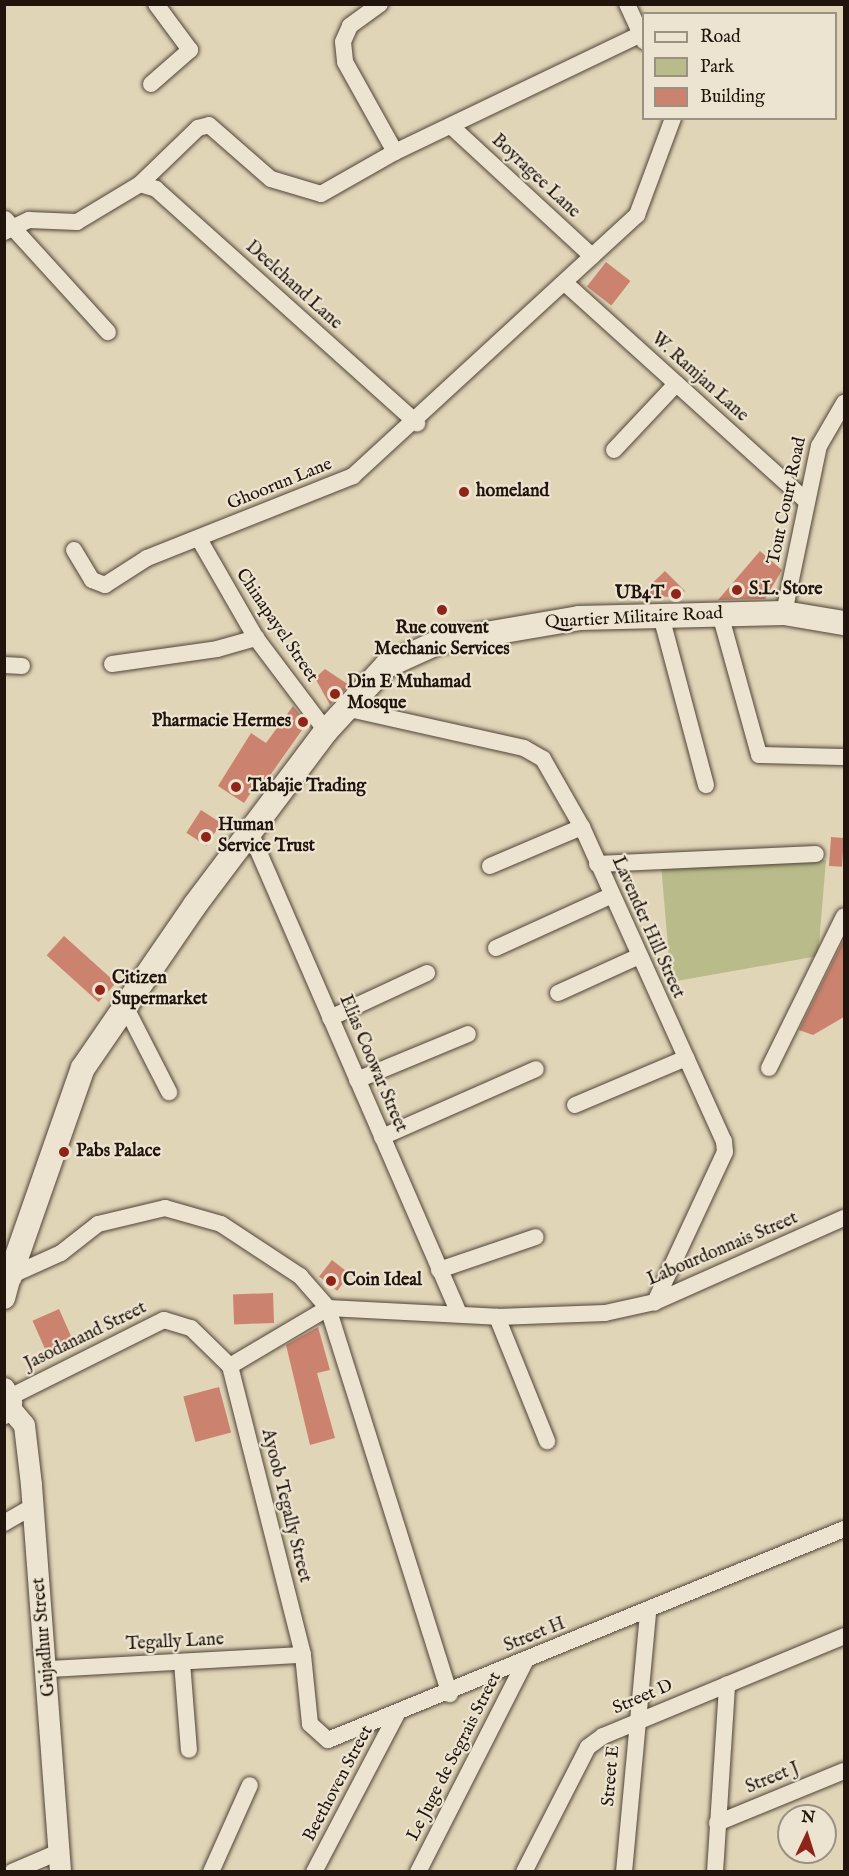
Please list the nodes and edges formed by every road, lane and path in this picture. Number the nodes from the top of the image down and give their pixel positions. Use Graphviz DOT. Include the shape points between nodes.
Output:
graph roads {
  1 [pos="156,4"];
  2 [pos="380,4"];
  3 [pos="627,4"];
  4 [pos="642,37"];
  5 [pos="152,84"];
  6 [pos="672,120"];
  7 [pos="451,126"];
  8 [pos="394,152"];
  9 [pos="140,184"];
  10 [pos="7,226"];
  11 [pos="592,255"];
  12 [pos="565,283"];
  13 [pos="108,332"];
  14 [pos="676,384"];
  15 [pos="844,403"];
  16 [pos="417,423"];
  17 [pos="614,450"];
  18 [pos="807,502"];
  19 [pos="199,539"];
  20 [pos="74,550"];
  21 [pos="720,614"];
  22 [pos="784,614"];
  23 [pos="662,616"];
  24 [pos="844,623"];
  25 [pos="256,638"];
  26 [pos="112,664"];
  27 [pos="4,665"];
  28 [pos="22,666"];
  29 [pos="345,708"];
  30 [pos="326,731"];
  31 [pos="843,758"];
  32 [pos="706,785"];
  33 [pos="582,827"];
  34 [pos="250,832"];
  35 [pos="816,854"];
  36 [pos="597,864"];
  37 [pos="490,866"];
  38 [pos="610,896"];
  39 [pos="844,916"];
  40 [pos="496,948"];
  41 [pos="637,957"];
  42 [pos="427,973"];
  43 [pos="558,993"];
  44 [pos="125,1006"];
  45 [pos="330,1018"];
  46 [pos="468,1034"];
  47 [pos="686,1058"];
  48 [pos="769,1068"];
  49 [pos="536,1069"];
  50 [pos="357,1080"];
  51 [pos="169,1092"];
  52 [pos="575,1104"];
  53 [pos="382,1137"];
  54 [pos="844,1218"];
  55 [pos="536,1237"];
  56 [pos="439,1270"];
  57 [pos="6,1277"];
  58 [pos="655,1302"];
  59 [pos="328,1308"];
  60 [pos="458,1311"];
  61 [pos="497,1317"];
  62 [pos="230,1366"];
  63 [pos="6,1398"];
  64 [pos="546,1441"];
  65 [pos="33,1506"];
  66 [pos="4,1523"];
  67 [pos="844,1529"];
  68 [pos="648,1612"];
  69 [pos="844,1636"];
  70 [pos="303,1655"];
  71 [pos="526,1660"];
  72 [pos="182,1662"];
  73 [pos="49,1669"];
  74 [pos="727,1684"];
  75 [pos="450,1694"];
  76 [pos="397,1714"];
  77 [pos="637,1721"];
  78 [pos="189,1750"];
  79 [pos="844,1770"];
  80 [pos="250,1785"];
  81 [pos="717,1823"];
  82 [pos="60,1861"];
  83 [pos="12,1872"];
  84 [pos="211,1872"];
  85 [pos="314,1872"];
  86 [pos="418,1872"];
  87 [pos="524,1872"];
  88 [pos="624,1872"];
  89 [pos="715,1872"];
  1 -- 5 [label="street" via="190,50"];
  2 -- 8 [label="street" via="350,27 343,42 345,62"];
  3 -- 4 [label="street"];
  4 -- 7 [label="street"];
  6 -- 11 [label="street, Ghoorun Lane" via="637,215"];
  7 -- 8 [label="street"];
  7 -- 11 [label="street, Boyragee Lane"];
  8 -- 9 [label="street" via="321,194 272,179 209,125 198,128"];
  9 -- 10 [label="street" via="77,222 29,220"];
  9 -- 16 [label="street, Deelchand Lane" via="156,189"];
  10 -- 13 [label="street"];
  11 -- 12 [label="street, Ghoorun Lane"];
  12 -- 14 [label="street, W. Ramjan Lane"];
  12 -- 16 [label="street, Ghoorun Lane"];
  14 -- 17 [label="street"];
  14 -- 18 [label="street, W. Ramjan Lane"];
  15 -- 18 [label="street, Tout Court Road" via="824,432"];
  16 -- 19 [label="street, Ghoorun Lane" via="336,485"];
  18 -- 22 [label="street, Tout Court Road"];
  19 -- 20 [label="street, Ghoorun Lane" via="147,558 105,585 92,580"];
  19 -- 25 [label="street, Chinapayel Street"];
  21 -- 22 [label="main road, Quartier Militaire Road"];
  21 -- 23 [label="main road, Quartier Militaire Road"];
  21 -- 31 [label="street" via="759,755"];
  22 -- 24 [label="main road, Quartier Militaire Road"];
  23 -- 29 [label="main road, Quartier Militaire Road" via="538,623 439,642 386,666"];
  23 -- 32 [label="street"];
  25 -- 26 [label="street" via="217,649"];
  25 -- 30 [label="street, Chinapayel Street"];
  27 -- 28 [label="street"];
  29 -- 30 [label="main road, Quartier Militaire Road"];
  29 -- 33 [label="street, Lavender Hill Street" via="524,748 543,759"];
  30 -- 34 [label="main road, Quartier Militaire Road"];
  33 -- 36 [label="street, Lavender Hill Street"];
  33 -- 37 [label="street"];
  34 -- 44 [label="main road, Quartier Militaire Road"];
  34 -- 45 [label="street, Elias Coowar Street"];
  35 -- 36 [label="street"];
  36 -- 38 [label="street, Lavender Hill Street"];
  38 -- 40 [label="street"];
  38 -- 41 [label="street, Lavender Hill Street"];
  39 -- 48 [label="street"];
  41 -- 43 [label="street"];
  41 -- 47 [label="street, Lavender Hill Street"];
  42 -- 45 [label="street"];
  44 -- 51 [label="street"];
  44 -- 57 [label="main road, Quartier Militaire Road" via="69,1099"];
  45 -- 50 [label="street, Elias Coowar Street"];
  46 -- 50 [label="street"];
  47 -- 52 [label="street"];
  47 -- 58 [label="street, Lavender Hill Street" via="725,1152"];
  49 -- 53 [label="street"];
  50 -- 53 [label="street, Elias Coowar Street"];
  53 -- 56 [label="street, Elias Coowar Street"];
  54 -- 58 [label="street, Labourdonnais Street"];
  55 -- 56 [label="street"];
  56 -- 60 [label="street, Elias Coowar Street"];
  57 -- 59 [label="street" via="61,1253 98,1224 165,1208 221,1224 278,1258"];
  58 -- 61 [label="street, Labourdonnais Street" via="577,1317"];
  59 -- 60 [label="street, Labourdonnais Street"];
  59 -- 62 [label="street"];
  59 -- 75 [label="street"];
  60 -- 61 [label="street, Labourdonnais Street"];
  61 -- 64 [label="street"];
  62 -- 63 [label="street, Jasodanand Street" via="191,1328 164,1320"];
  62 -- 70 [label="street, Ayoob Tegally Street"];
  63 -- 65 [label="street, Gujadhur Street" via="24,1425"];
  65 -- 66 [label="street"];
  65 -- 73 [label="street, Gujadhur Street"];
  67 -- 68 [label="street, Street H"];
  68 -- 71 [label="street, Street H"];
  68 -- 77 [label="street, Street E"];
  69 -- 74 [label="street, Street D"];
  70 -- 72 [label="street, Tegally Lane"];
  70 -- 76 [label="street, Street H" via="310,1724 318,1736 328,1740"];
  71 -- 75 [label="street, Street H"];
  71 -- 86 [label="street, Le Juge de Segrais Street"];
  72 -- 73 [label="street, Tegally Lane"];
  72 -- 78 [label="street"];
  73 -- 82 [label="street, Gujadhur Street"];
  74 -- 77 [label="street, Street D"];
  74 -- 81 [label="street"];
  75 -- 76 [label="street, Street H"];
  76 -- 85 [label="street, Beethoven Street"];
  77 -- 87 [label="street, Street D" via="588,1747"];
  77 -- 88 [label="street, Street E"];
  79 -- 81 [label="street, Street J"];
  80 -- 84 [label="street"];
  81 -- 89 [label="street"];
  82 -- 83 [label="street"];
}
